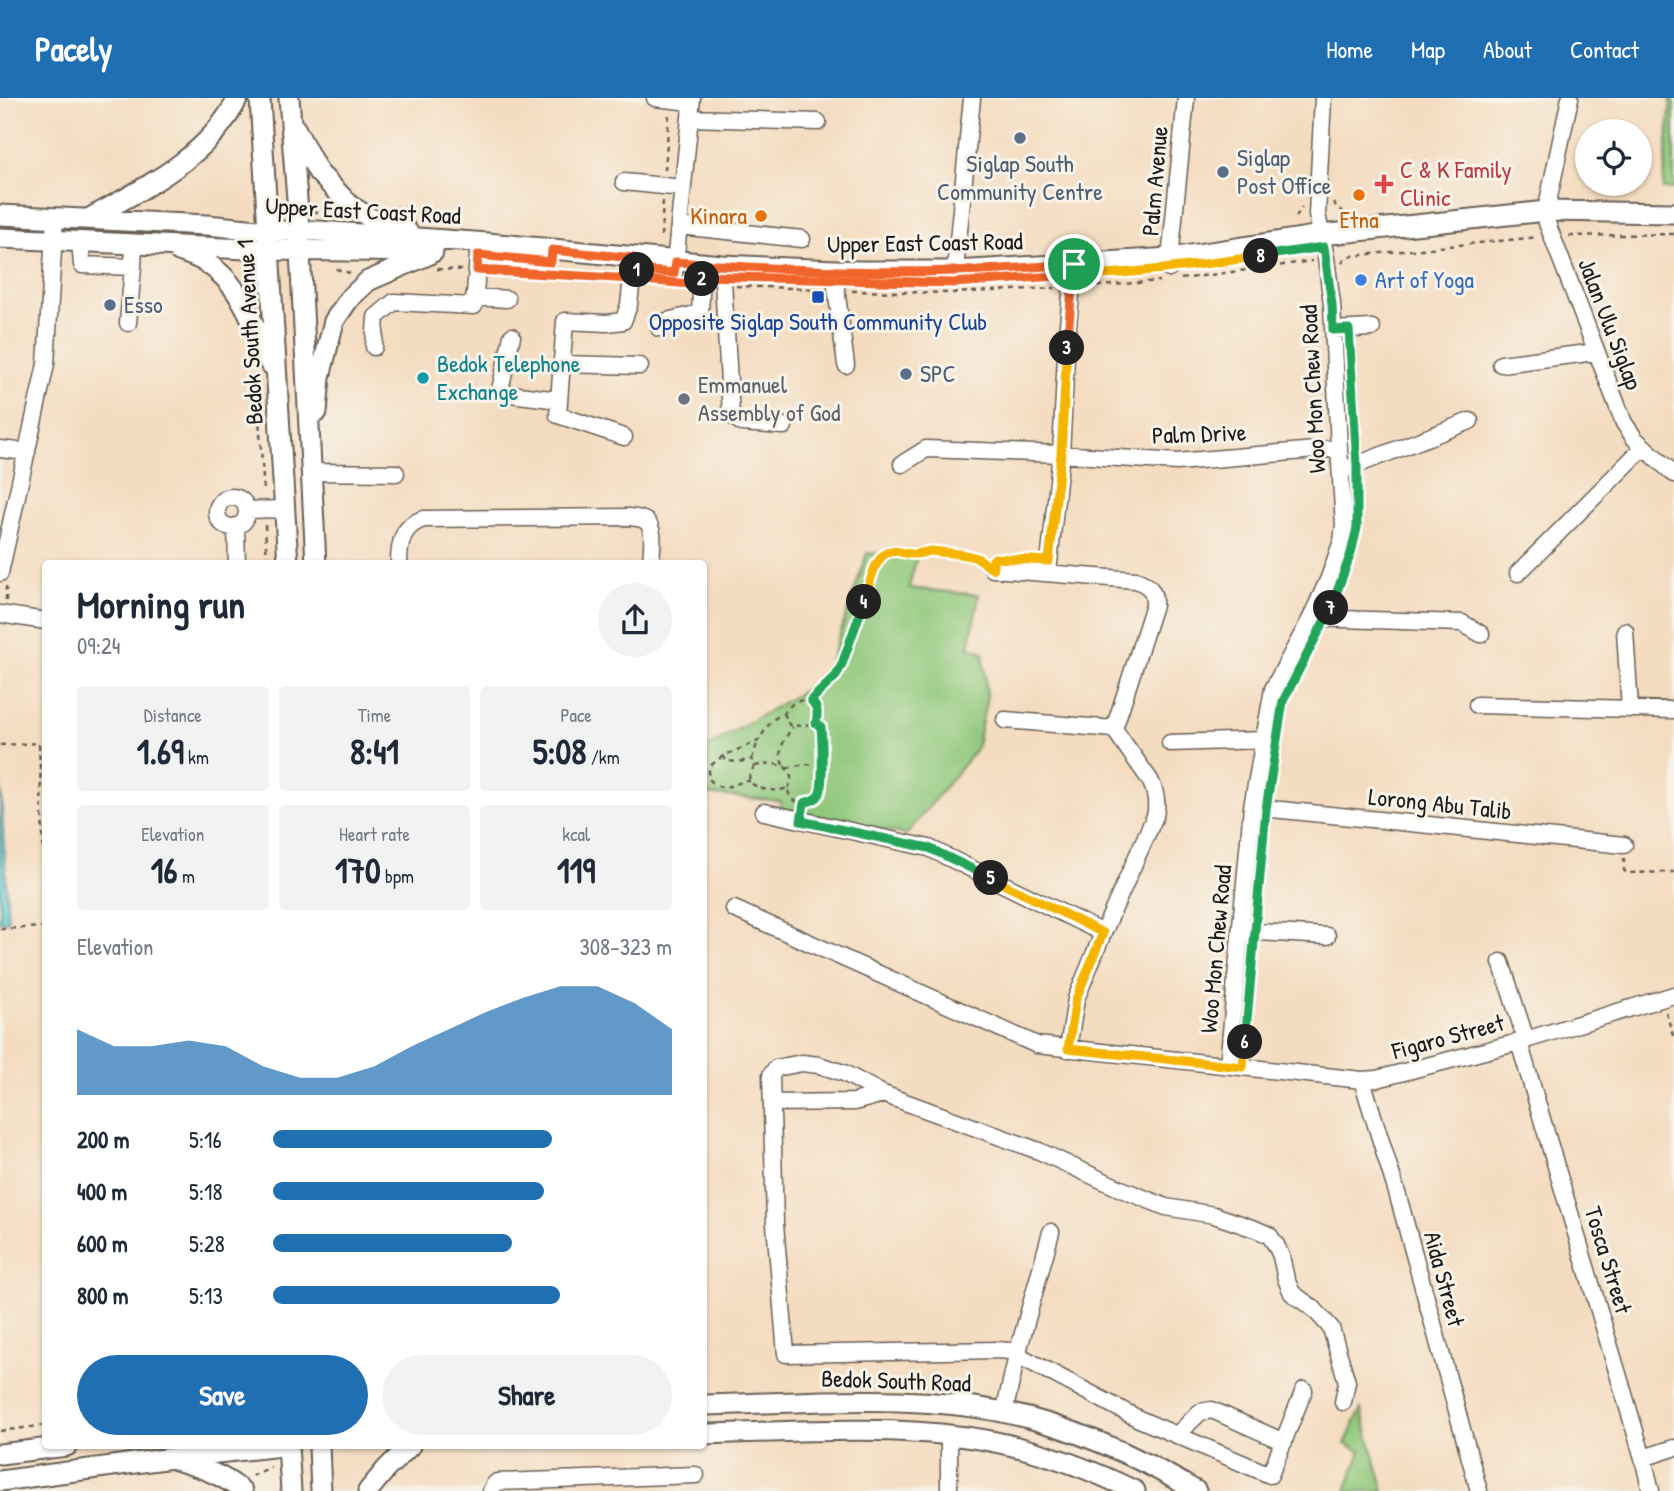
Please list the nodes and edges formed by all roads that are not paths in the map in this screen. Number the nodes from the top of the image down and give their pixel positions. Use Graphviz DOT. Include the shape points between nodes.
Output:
graph roads {
  1 [pos="238,98"];
  2 [pos="260,98"];
  3 [pos="289,98"];
  4 [pos="655,98"];
  5 [pos="972,98"];
  6 [pos="1186,98"];
  7 [pos="1323,98"];
  8 [pos="1570,98"];
  9 [pos="691,106"];
  10 [pos="292,122"];
  11 [pos="818,122"];
  12 [pos="624,182"];
  13 [pos="683,188"];
  14 [pos="1674,213"];
  15 [pos="0,215"];
  16 [pos="55,218"];
  17 [pos="88,219"];
  18 [pos="1548,223"];
  19 [pos="1674,224"];
  20 [pos="679,226"];
  21 [pos="298,231"];
  22 [pos="0,238"];
  23 [pos="802,239"];
  24 [pos="54,240"];
  25 [pos="269,240"];
  26 [pos="80,241"];
  27 [pos="134,243"];
  28 [pos="163,244"];
  29 [pos="1319,247"];
  30 [pos="299,251"];
  31 [pos="481,256"];
  32 [pos="435,261"];
  33 [pos="133,267"];
  34 [pos="633,269"];
  35 [pos="722,271"];
  36 [pos="955,271"];
  37 [pos="672,272"];
  38 [pos="1171,272"];
  39 [pos="702,276"];
  40 [pos="1073,278"];
  41 [pos="835,280"];
  42 [pos="474,297"];
  43 [pos="507,299"];
  44 [pos="128,323"];
  45 [pos="659,328"];
  46 [pos="1372,328"];
  47 [pos="1333,330"];
  48 [pos="512,336"];
  49 [pos="374,347"];
  50 [pos="1596,352"];
  51 [pos="562,364"];
  52 [pos="1502,364"];
  53 [pos="846,365"];
  54 [pos="640,366"];
  55 [pos="276,378"];
  56 [pos="559,400"];
  57 [pos="1470,421"];
  58 [pos="784,426"];
  59 [pos="624,437"];
  60 [pos="1643,447"];
  61 [pos="1339,448"];
  62 [pos="0,449"];
  63 [pos="27,452"];
  64 [pos="1061,454"];
  65 [pos="902,464"];
  66 [pos="1341,471"];
  67 [pos="396,473"];
  68 [pos="1674,474"];
  69 [pos="312,479"];
  70 [pos="285,509"];
  71 [pos="247,510"];
  72 [pos="236,526"];
  73 [pos="237,560"];
  74 [pos="288,560"];
  75 [pos="316,560"];
  76 [pos="399,560"];
  77 [pos="650,560"];
  78 [pos="993,569"];
  79 [pos="1048,572"];
  80 [pos="0,573"];
  81 [pos="1518,573"];
  82 [pos="0,614"];
  83 [pos="1311,618"];
  84 [pos="42,620"];
  85 [pos="1625,631"];
  86 [pos="1481,634"];
  87 [pos="1477,705"];
  88 [pos="1630,709"];
  89 [pos="1674,710"];
  90 [pos="1005,720"];
  91 [pos="1114,729"];
  92 [pos="1264,740"];
  93 [pos="1170,743"];
  94 [pos="1252,807"];
  95 [pos="764,813"];
  96 [pos="1624,845"];
  97 [pos="734,909"];
  98 [pos="1240,932"];
  99 [pos="1103,933"];
  100 [pos="1327,936"];
  101 [pos="1500,962"];
  102 [pos="1668,997"];
  103 [pos="1523,1041"];
  104 [pos="1068,1049"];
  105 [pos="1228,1065"];
  106 [pos="1362,1080"];
  107 [pos="883,1094"];
  108 [pos="772,1103"];
  109 [pos="1051,1232"];
  110 [pos="1017,1355"];
  111 [pos="1304,1390"];
  112 [pos="1343,1402"];
  113 [pos="707,1405"];
  114 [pos="1004,1413"];
  115 [pos="707,1434"];
  116 [pos="950,1435"];
  117 [pos="1177,1435"];
  118 [pos="1283,1442"];
  119 [pos="1674,1448"];
  120 [pos="42,1449"];
  121 [pos="254,1449"];
  122 [pos="288,1449"];
  123 [pos="319,1449"];
  124 [pos="407,1449"];
  125 [pos="0,1454"];
  126 [pos="172,1458"];
  127 [pos="1643,1458"];
  128 [pos="696,1475"];
  129 [pos="0,1481"];
  130 [pos="240,1489"];
  131 [pos="291,1491"];
  132 [pos="321,1491"];
  133 [pos="368,1491"];
  134 [pos="491,1491"];
  135 [pos="949,1491"];
  136 [pos="1135,1491"];
  137 [pos="1196,1491"];
  138 [pos="1479,1491"];
  139 [pos="1651,1491"];
  1 -- 17 [label="main road" via="198,151"];
  2 -- 25 [label="main road, Bedok South Avenue 1"];
  3 -- 10 [label="main road"];
  4 -- 9 [label="street"];
  5 -- 36 [label="street"];
  6 -- 38 [label="street, Palm Avenue"];
  7 -- 29 [label="street, Woo Mon Chew Road"];
  8 -- 18 [label="street"];
  9 -- 11 [label="street"];
  9 -- 13 [label="street"];
  10 -- 21 [label="main road"];
  10 -- 31 [label="main road" via="318,172 351,206 372,219"];
  12 -- 13 [label="street"];
  13 -- 20 [label="street"];
  14 -- 18 [label="main road, Upper East Coast Road"];
  15 -- 16 [label="main road, Upper East Coast Road"];
  16 -- 17 [label="main road, Upper East Coast Road"];
  16 -- 24 [label="street"];
  17 -- 25 [label="main road, Upper East Coast Road" via="207,225"];
  18 -- 19 [label="main road, Upper East Coast Road"];
  18 -- 29 [label="main road, Upper East Coast Road"];
  18 -- 50 [label="street, Jalan Ulu Siglap"];
  20 -- 23 [label="street"];
  20 -- 37 [label="street"];
  21 -- 25 [label="main road, Upper East Coast Road"];
  21 -- 30 [label="main road"];
  21 -- 31 [label="main road, Upper East Coast Road"];
  22 -- 24 [label="main road, Upper East Coast Road"];
  24 -- 26 [label="main road, Upper East Coast Road"];
  24 -- 63 [label="street" via="46,365"];
  25 -- 28 [label="main road, Upper East Coast Road"];
  25 -- 30 [label="main road, Upper East Coast Road"];
  25 -- 55 [label="main road, Bedok South Avenue 1"];
  26 -- 27 [label="main road, Upper East Coast Road"];
  26 -- 33 [label="street" via="82,265"];
  27 -- 28 [label="main road, Upper East Coast Road"];
  27 -- 33 [label="street"];
  28 -- 55 [label="main road" via="204,261 228,281"];
  29 -- 38 [label="main road, Upper East Coast Road"];
  29 -- 47 [label="street, Woo Mon Chew Road" via="1329,284"];
  30 -- 32 [label="main road, Upper East Coast Road"];
  30 -- 69 [label="main road"];
  31 -- 32 [label="main road, Upper East Coast Road"];
  31 -- 34 [label="main road, Upper East Coast Road" via="552,256"];
  31 -- 42 [label="street"];
  32 -- 69 [label="main road" via="368,281 334,321 320,377"];
  33 -- 44 [label="street"];
  34 -- 37 [label="main road, Upper East Coast Road"];
  34 -- 51 [label="street" via="623,321 565,321"];
  35 -- 36 [label="main road, Upper East Coast Road"];
  35 -- 37 [label="main road, Upper East Coast Road"];
  35 -- 39 [label="main road, Upper East Coast Road"];
  35 -- 41 [label="main road, Upper East Coast Road"];
  35 -- 58 [label="street" via="731,415 742,423"];
  36 -- 40 [label="main road, Upper East Coast Road"];
  37 -- 39 [label="main road, Upper East Coast Road"];
  38 -- 40 [label="main road, Upper East Coast Road"];
  39 -- 45 [label="street" via="699,313 667,321"];
  40 -- 41 [label="main road, Upper East Coast Road" via="953,283"];
  40 -- 64 [label="street"];
  41 -- 53 [label="street"];
  42 -- 43 [label="street"];
  42 -- 49 [label="street" via="474,306 394,302 376,317"];
  46 -- 47 [label="street"];
  47 -- 61 [label="street, Woo Mon Chew Road"];
  48 -- 56 [label="street" via="502,393"];
  50 -- 52 [label="street"];
  50 -- 60 [label="street, Jalan Ulu Siglap" via="1624,423"];
  51 -- 54 [label="street"];
  51 -- 56 [label="street"];
  55 -- 70 [label="main road, Bedok South Avenue 1"];
  56 -- 59 [label="street" via="558,415"];
  57 -- 66 [label="street"];
  60 -- 68 [label="street, Jalan Ulu Siglap"];
  60 -- 81 [label="street"];
  61 -- 64 [label="street, Palm Drive" via="1177,462"];
  61 -- 66 [label="street, Woo Mon Chew Road"];
  62 -- 63 [label="street"];
  63 -- 80 [label="street"];
  64 -- 65 [label="street, Palm Drive" via="926,449"];
  64 -- 79 [label="street"];
  66 -- 83 [label="street, Woo Mon Chew Road" via="1342,541"];
  67 -- 69 [label="street"];
  69 -- 75 [label="main road"];
  70 -- 71 [label="street"];
  70 -- 74 [label="main road, Bedok South Avenue 1"];
  71 -- 72 [label="street"];
  71 -- 72 [label="street" via="238,498 228,497 219,503 216,513 221,523"];
  72 -- 73 [label="street"];
  76 -- 77 [label="street" via="402,537 413,523 424,519 616,517 647,522 652,534"];
  78 -- 79 [label="street"];
  79 -- 91 [label="street" via="1136,579 1151,588 1154,605"];
  82 -- 84 [label="street"];
  83 -- 86 [label="street" via="1462,623"];
  83 -- 92 [label="street, Woo Mon Chew Road" via="1273,689"];
  85 -- 88 [label="street"];
  87 -- 88 [label="street"];
  88 -- 89 [label="street"];
  90 -- 91 [label="street"];
  91 -- 99 [label="street" via="1155,789 1157,809"];
  92 -- 93 [label="street"];
  92 -- 94 [label="street, Woo Mon Chew Road"];
  94 -- 96 [label="street, Lorong Abu Talib"];
  94 -- 98 [label="street, Woo Mon Chew Road"];
  95 -- 99 [label="street" via="929,848"];
  97 -- 104 [label="street, Woo Mon Chew Road" via="1037,1045"];
  98 -- 100 [label="street"];
  98 -- 105 [label="street, Woo Mon Chew Road"];
  99 -- 104 [label="street" via="1076,999"];
  101 -- 103 [label="street, Tosca Street"];
  102 -- 103 [label="street, Figaro Street"];
  103 -- 106 [label="street, Figaro Street"];
  103 -- 127 [label="street, Tosca Street"];
  104 -- 105 [label="street, Woo Mon Chew Road"];
  105 -- 106 [label="street, Figaro Street"];
  106 -- 138 [label="street, Aida Street"];
  107 -- 108 [label="street" via="854,1101"];
  107 -- 108 [label="street" via="844,1073 802,1063 776,1068 771,1074"];
  107 -- 112 [label="street" via="1039,1151 1166,1207 1214,1215 1269,1236 1281,1256 1292,1293 1331,1328 1348,1382"];
  108 -- 110 [label="street" via="775,1224 786,1354 997,1350"];
  109 -- 110 [label="street"];
  110 -- 114 [label="street"];
  110 -- 117 [label="street"];
  111 -- 118 [label="street"];
  113 -- 114 [label="main road, Bedok South Road" via="901,1401"];
  114 -- 137 [label="main road, Bedok South Road" via="1094,1440"];
  115 -- 116 [label="main road, Bedok South Road"];
  116 -- 135 [label="street"];
  116 -- 136 [label="main road, Bedok South Road" via="1043,1454"];
  117 -- 118 [label="street" via="1200,1412 1212,1410"];
  117 -- 118 [label="street" via="1270,1475"];
  119 -- 127 [label="street"];
  120 -- 125 [label="main road"];
  121 -- 126 [label="main road"];
  122 -- 131 [label="main road"];
  123 -- 132 [label="main road"];
  124 -- 133 [label="main road"];
  126 -- 129 [label="main road"];
  126 -- 130 [label="main road" via="209,1471"];
  127 -- 139 [label="street, Tosca Street"];
  128 -- 134 [label="street" via="497,1482"];
}
